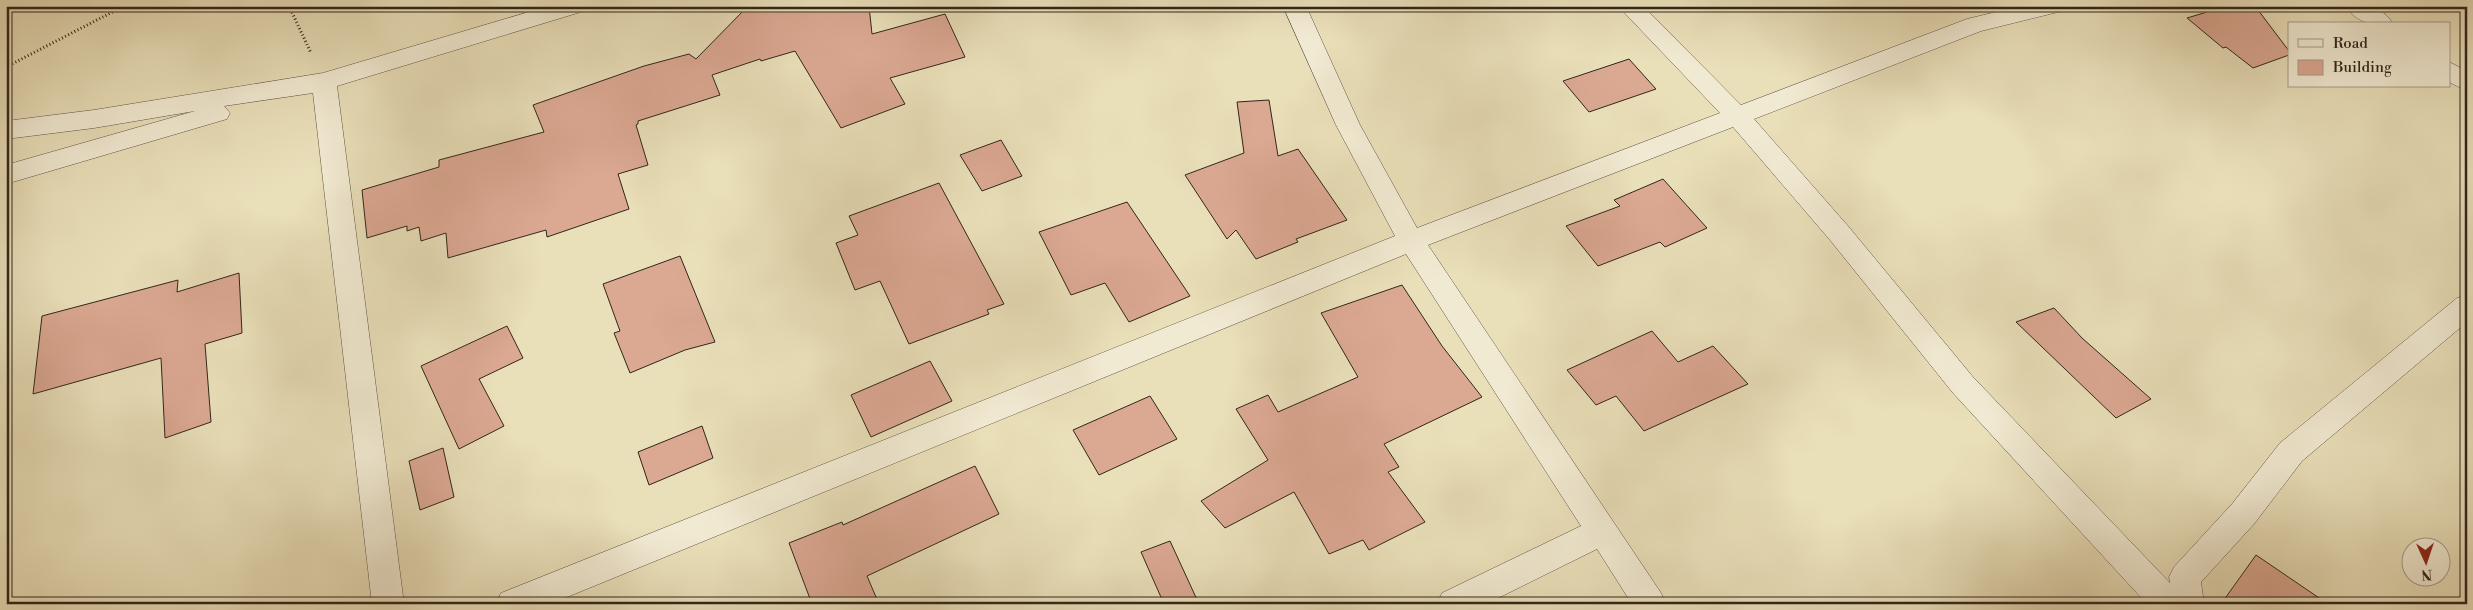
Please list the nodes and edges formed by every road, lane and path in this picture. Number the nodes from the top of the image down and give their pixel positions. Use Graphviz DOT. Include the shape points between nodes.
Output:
graph roads {
  1 [pos="124,6"];
  2 [pos="289,6"];
  3 [pos="576,6"];
  4 [pos="1294,6"];
  5 [pos="1629,6"];
  6 [pos="2054,6"];
  7 [pos="2357,6"];
  8 [pos="2379,22"];
  9 [pos="6,67"];
  10 [pos="2450,71"];
  11 [pos="324,81"];
  12 [pos="2467,83"];
  13 [pos="1737,116"];
  14 [pos="6,130"];
  15 [pos="6,175"];
  16 [pos="1410,241"];
  17 [pos="2467,306"];
  18 [pos="1601,532"];
  19 [pos="388,604"];
  20 [pos="512,604"];
  21 [pos="1453,604"];
  22 [pos="1650,604"];
  23 [pos="2168,604"];
  24 [pos="2188,604"];
  1 -- 9 [label="path"];
  2 -- 11 [label="path"];
  3 -- 11 [label="street"];
  4 -- 16 [label="street" via="1348,125"];
  5 -- 13 [label="street"];
  6 -- 13 [label="street" via="1975,24"];
  7 -- 8 [label="street"];
  10 -- 12 [label="street"];
  11 -- 14 [label="street"];
  11 -- 15 [label="street"];
  11 -- 19 [label="street"];
  13 -- 16 [label="street"];
  13 -- 23 [label="street" via="1839,233 1963,385"];
  16 -- 18 [label="street"];
  16 -- 20 [label="street"];
  17 -- 24 [label="street" via="2291,452 2243,514 2185,577"];
  18 -- 21 [label="street"];
  18 -- 22 [label="street"];
}
